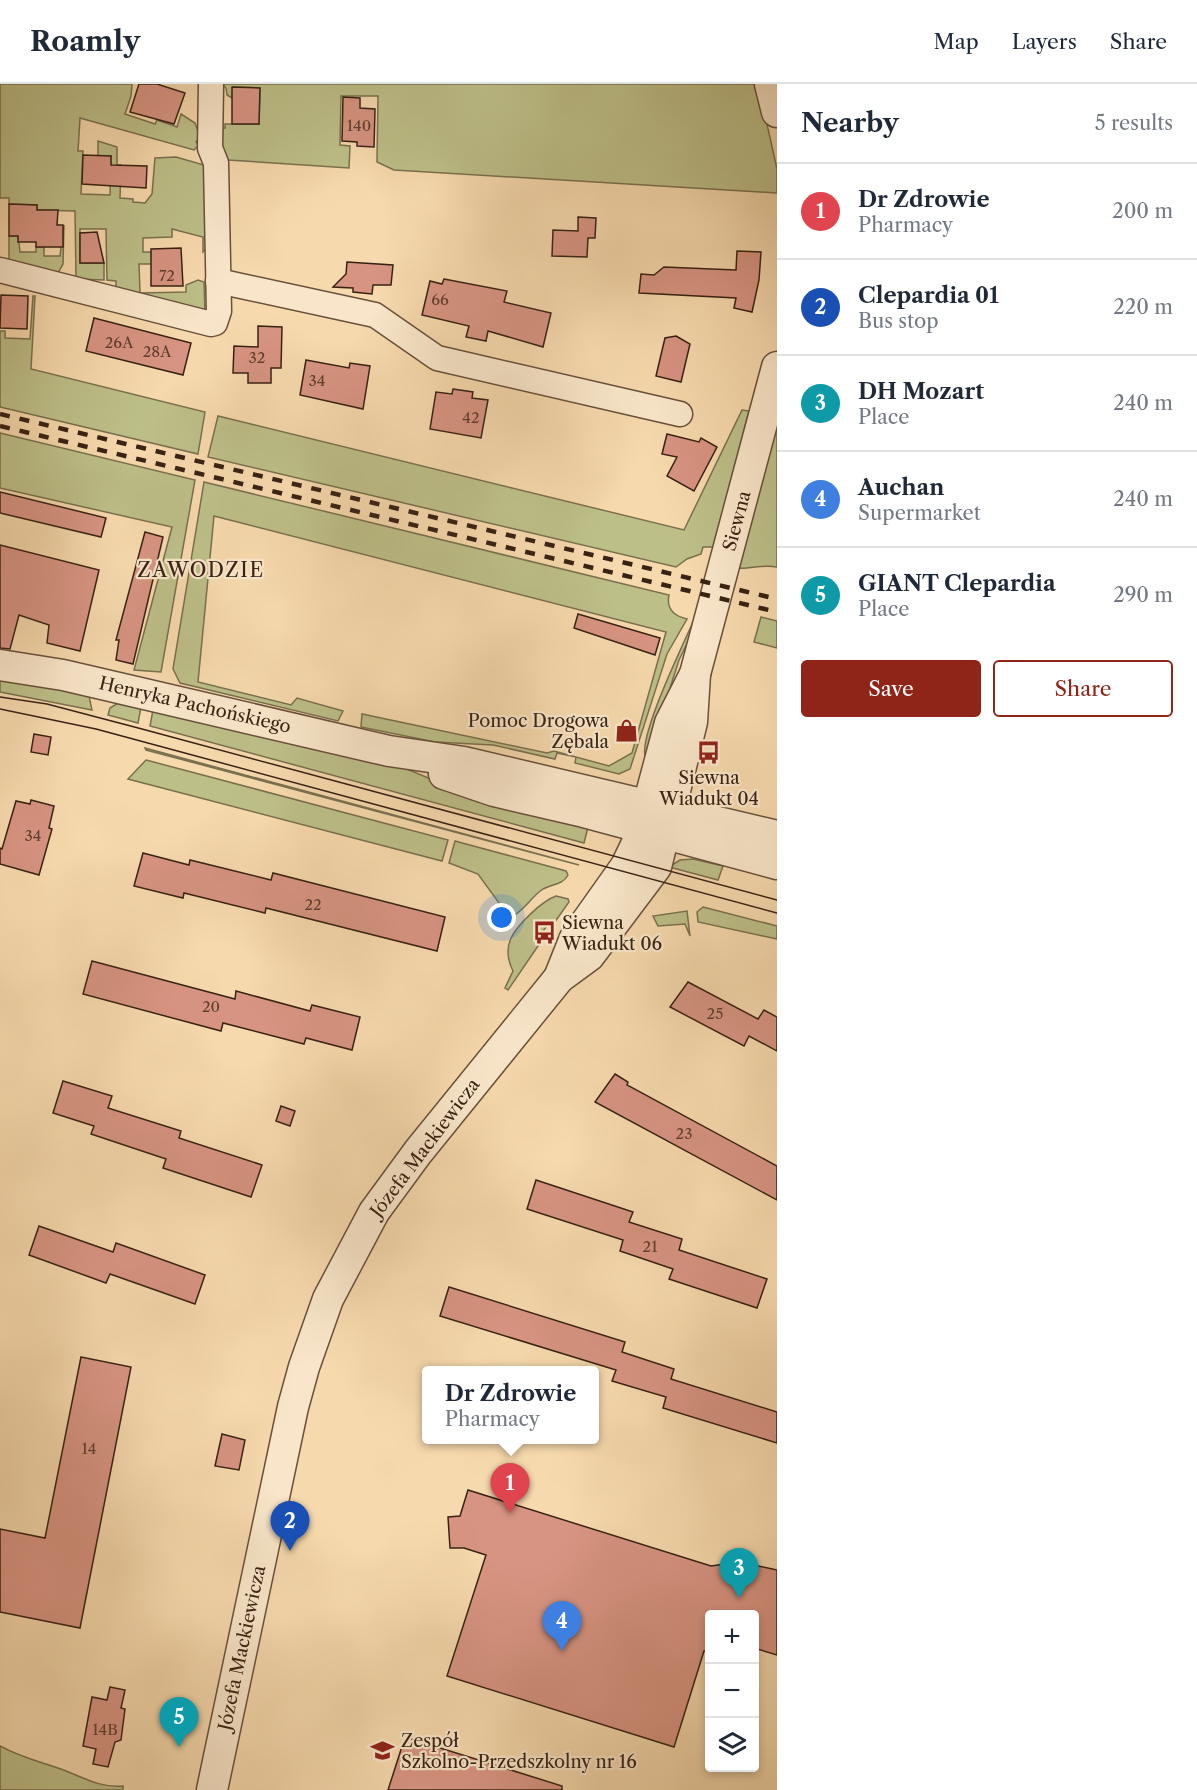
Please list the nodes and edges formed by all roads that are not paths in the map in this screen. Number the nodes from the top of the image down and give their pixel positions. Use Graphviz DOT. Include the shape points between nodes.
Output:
graph roads {
  1 [pos="211,84"];
  2 [pos="770,84"];
  3 [pos="777,112"];
  4 [pos="0,270"];
  5 [pos="218,281"];
  6 [pos="777,367"];
  7 [pos="680,414"];
  8 [pos="0,665"];
  9 [pos="657,819"];
  10 [pos="777,836"];
  11 [pos="777,864"];
  12 [pos="212,1790"];
  1 -- 5 [label="street" via="210,148 216,163"];
  2 -- 3 [label="street"];
  4 -- 5 [label="street" via="212,324 219,316"];
  5 -- 7 [label="street" via="375,315 437,358"];
  6 -- 9 [label="street, Siewna" via="695,674 692,722"];
  8 -- 9 [label="street, Henryka Pachońskiego" via="74,677 389,751 472,785"];
  9 -- 10 [label="street"];
  9 -- 11 [label="street"];
  9 -- 12 [label="street, Józefa Mackiewicza" via="656,867 588,956 559,978 411,1160 374,1212 328,1299 293,1407"];
}
